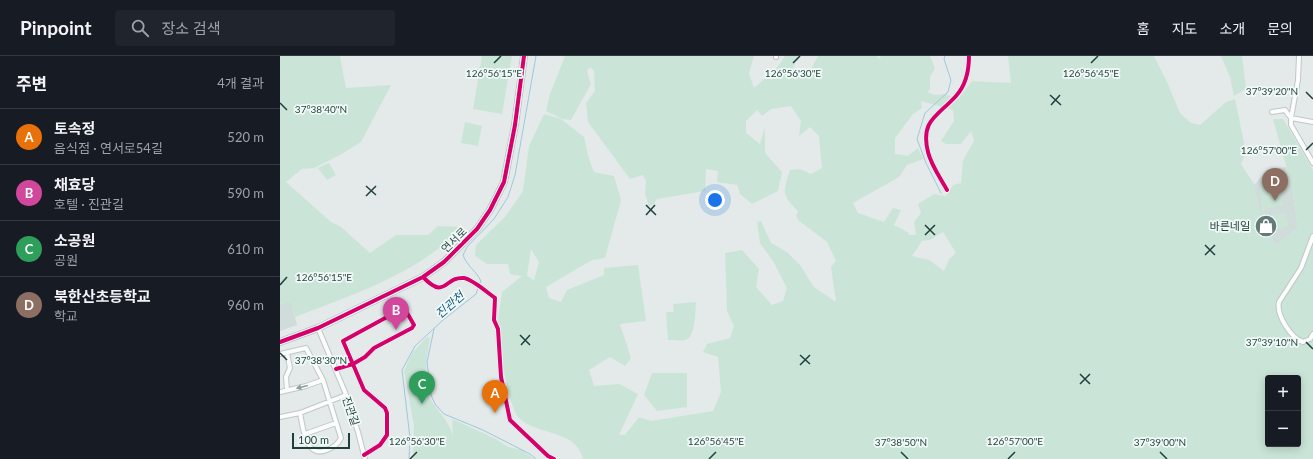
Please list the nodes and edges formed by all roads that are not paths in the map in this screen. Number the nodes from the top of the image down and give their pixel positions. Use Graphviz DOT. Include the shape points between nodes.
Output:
graph roads {
  1 [pos="524,56"];
  2 [pos="969,56"];
  3 [pos="1299,56"];
  4 [pos="1272,112"];
  5 [pos="1291,118"];
  6 [pos="1313,122"];
  7 [pos="1313,163"];
  8 [pos="947,190"];
  9 [pos="1313,236"];
  10 [pos="423,277"];
  11 [pos="318,328"];
  12 [pos="1313,334"];
  13 [pos="280,342"];
  14 [pos="287,353"];
  15 [pos="280,354"];
  16 [pos="353,364"];
  17 [pos="336,368"];
  18 [pos="323,380"];
  19 [pos="287,390"];
  20 [pos="280,392"];
  21 [pos="346,395"];
  22 [pos="330,401"];
  23 [pos="300,413"];
  24 [pos="280,417"];
  25 [pos="336,423"];
  26 [pos="305,434"];
  27 [pos="364,457"];
  28 [pos="554,459"];
  1 -- 10 [label="main road, 연서로" via="504,182 477,229 444,262"];
  2 -- 8 [label="street" via="969,72 957,96 931,118 928,124 928,152"];
  3 -- 5 [label="street" via="1298,80"];
  4 -- 5 [label="street" via="1285,110"];
  5 -- 6 [label="street"];
  5 -- 7 [label="street" via="1291,125"];
  9 -- 12 [label="street" via="1301,268 1278,304 1281,316 1300,341 1310,339"];
  10 -- 11 [label="main road, 연서로"];
  10 -- 28 [label="street" via="432,286 442,288 459,278 466,278 495,298 494,320 498,329 501,377 510,420"];
  11 -- 13 [label="main road, 연서로"];
  11 -- 17 [label="street, 진관길"];
  14 -- 15 [label="street"];
  14 -- 18 [label="street" via="306,348"];
  14 -- 19 [label="street" via="290,368 286,377"];
  16 -- 16 [label="street, 진관길" via="365,358 374,348 412,328 414,325 406,311 398,311 343,341"];
  16 -- 17 [label="street, 진관길"];
  16 -- 27 [label="street, 진관길" via="364,390 385,408 386,413 387,435 380,445"];
  17 -- 21 [label="street, 진관길"];
  18 -- 19 [label="street, one-way"];
  18 -- 22 [label="street"];
  19 -- 20 [label="street"];
  21 -- 22 [label="street"];
  21 -- 27 [label="street, 진관길"];
  22 -- 23 [label="street"];
  22 -- 25 [label="street"];
  23 -- 24 [label="street"];
  23 -- 26 [label="street"];
  25 -- 26 [label="street"];
  25 -- 26 [label="street" via="341,438 338,444 322,452 308,446"];
}
